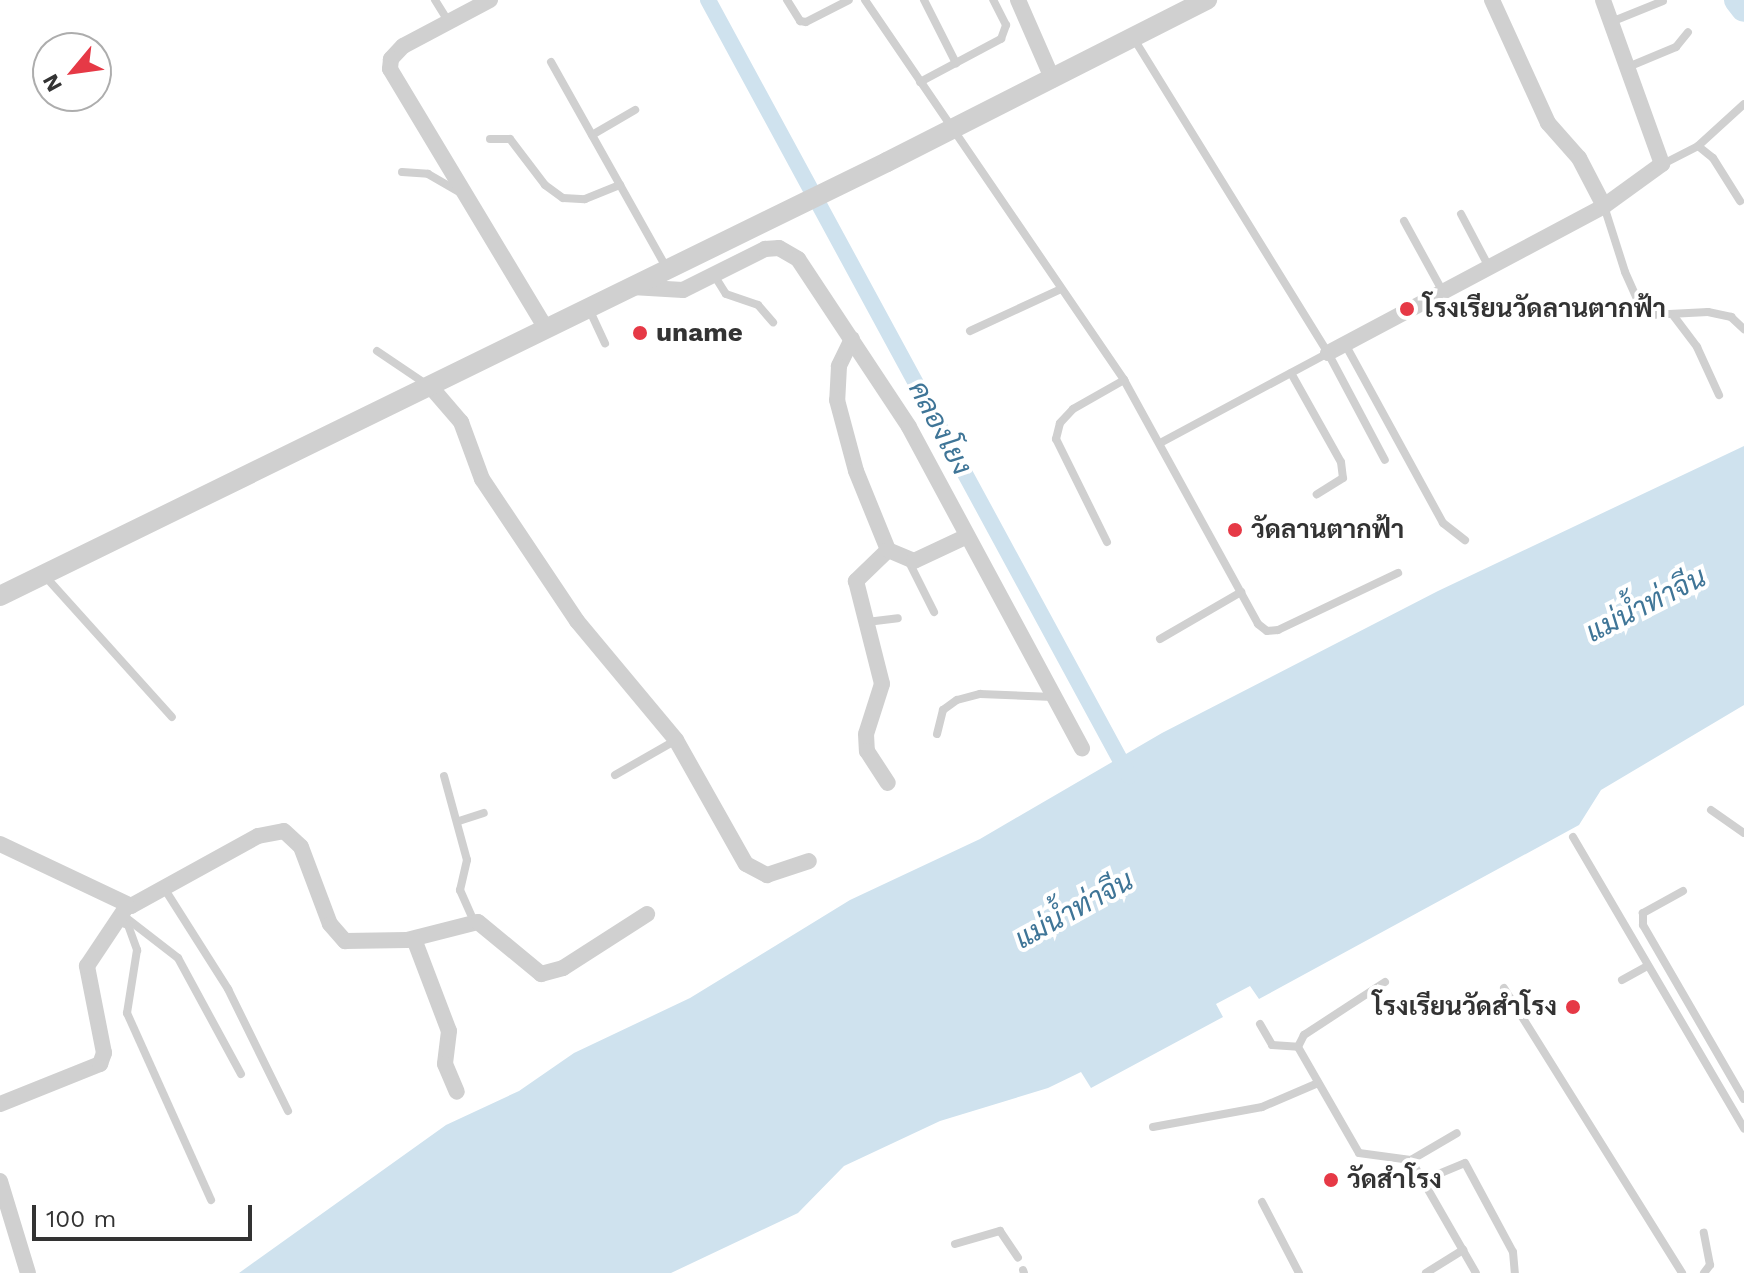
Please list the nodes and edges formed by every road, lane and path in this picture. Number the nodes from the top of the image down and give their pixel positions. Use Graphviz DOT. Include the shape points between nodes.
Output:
graph roads {
  1 [pos="435,0"];
  2 [pos="490,0"];
  3 [pos="787,0"];
  4 [pos="849,0"];
  5 [pos="865,0"];
  6 [pos="924,0"];
  7 [pos="993,0"];
  8 [pos="1018,0"];
  9 [pos="1207,0"];
  10 [pos="1492,0"];
  11 [pos="1603,0"];
  12 [pos="1663,1"];
  13 [pos="449,22"];
  14 [pos="1611,22"];
  15 [pos="1688,32"];
  16 [pos="1134,39"];
  17 [pos="551,62"];
  18 [pos="956,63"];
  19 [pos="1628,67"];
  20 [pos="1053,80"];
  21 [pos="920,82"];
  22 [pos="1744,104"];
  23 [pos="635,110"];
  24 [pos="953,129"];
  25 [pos="592,135"];
  26 [pos="490,139"];
  27 [pos="1698,146"];
  28 [pos="1662,164"];
  29 [pos="402,172"];
  30 [pos="620,185"];
  31 [pos="467,197"];
  32 [pos="1740,201"];
  33 [pos="1604,206"];
  34 [pos="1461,214"];
  35 [pos="1404,221"];
  36 [pos="668,270"];
  37 [pos="1490,270"];
  38 [pos="713,274"];
  39 [pos="632,287"];
  40 [pos="1061,289"];
  41 [pos="1444,293"];
  42 [pos="589,308"];
  43 [pos="1673,315"];
  44 [pos="773,322"];
  45 [pos="546,329"];
  46 [pos="1744,329"];
  47 [pos="970,331"];
  48 [pos="852,339"];
  49 [pos="605,343"];
  50 [pos="1345,344"];
  51 [pos="377,351"];
  52 [pos="1328,353"];
  53 [pos="1291,373"];
  54 [pos="1124,380"];
  55 [pos="430,386"];
  56 [pos="1719,395"];
  57 [pos="1162,442"];
  58 [pos="1385,460"];
  59 [pos="1317,494"];
  60 [pos="965,537"];
  61 [pos="1465,540"];
  62 [pos="1107,542"];
  63 [pos="888,550"];
  64 [pos="909,561"];
  65 [pos="1398,573"];
  66 [pos="43,575"];
  67 [pos="1241,592"];
  68 [pos="0,596"];
  69 [pos="934,612"];
  70 [pos="898,618"];
  71 [pos="867,622"];
  72 [pos="1160,639"];
  73 [pos="1053,697"];
  74 [pos="172,717"];
  75 [pos="937,734"];
  76 [pos="676,740"];
  77 [pos="1082,748"];
  78 [pos="615,775"];
  79 [pos="444,776"];
  80 [pos="888,783"];
  81 [pos="1711,810"];
  82 [pos="484,813"];
  83 [pos="459,821"];
  84 [pos="1744,833"];
  85 [pos="1573,837"];
  86 [pos="0,844"];
  87 [pos="809,861"];
  88 [pos="164,888"];
  89 [pos="1683,891"];
  90 [pos="647,914"];
  91 [pos="123,915"];
  92 [pos="474,921"];
  93 [pos="414,939"];
  94 [pos="1647,966"];
  95 [pos="1622,980"];
  96 [pos="1385,982"];
  97 [pos="1504,988"];
  98 [pos="1260,1024"];
  99 [pos="1298,1047"];
  100 [pos="241,1074"];
  101 [pos="1318,1083"];
  102 [pos="457,1092"];
  103 [pos="1744,1099"];
  104 [pos="0,1104"];
  105 [pos="288,1111"];
  106 [pos="1153,1127"];
  107 [pos="1744,1129"];
  108 [pos="1457,1133"];
  109 [pos="1411,1160"];
  110 [pos="1424,1180"];
  111 [pos="2,1187"];
  112 [pos="211,1200"];
  113 [pos="1262,1202"];
  114 [pos="1704,1233"];
  115 [pos="955,1244"];
  116 [pos="1463,1250"];
  117 [pos="1018,1258"];
  118 [pos="28,1273"];
  119 [pos="1299,1273"];
  120 [pos="1426,1273"];
  121 [pos="1476,1273"];
  122 [pos="1515,1273"];
  123 [pos="1682,1273"];
  124 [pos="1704,1273"];
  1 -- 13 [label="lane"];
  2 -- 13 [label="street"];
  3 -- 4 [label="lane" via="800,21"];
  5 -- 21 [label="lane"];
  6 -- 18 [label="lane"];
  7 -- 18 [label="lane" via="1006,33"];
  8 -- 20 [label="street"];
  9 -- 16 [label="street"];
  10 -- 33 [label="street" via="1548,123 1579,158"];
  11 -- 14 [label="street"];
  12 -- 14 [label="lane"];
  13 -- 31 [label="street" via="403,46 390,66"];
  14 -- 19 [label="street"];
  15 -- 19 [label="lane" via="1676,47"];
  16 -- 20 [label="street"];
  16 -- 52 [label="lane"];
  17 -- 25 [label="lane"];
  18 -- 21 [label="lane"];
  19 -- 28 [label="street"];
  20 -- 24 [label="street"];
  21 -- 24 [label="lane"];
  22 -- 27 [label="lane"];
  23 -- 25 [label="lane"];
  24 -- 36 [label="street"];
  24 -- 40 [label="lane"];
  25 -- 30 [label="lane"];
  26 -- 30 [label="lane" via="510,139 545,185 563,198 585,199"];
  27 -- 28 [label="lane"];
  27 -- 32 [label="lane" via="1713,158"];
  28 -- 33 [label="street"];
  29 -- 31 [label="lane" via="428,174"];
  30 -- 36 [label="lane"];
  31 -- 45 [label="street"];
  33 -- 37 [label="street"];
  33 -- 43 [label="lane" via="1639,304 1650,315"];
  34 -- 37 [label="lane"];
  35 -- 41 [label="lane"];
  36 -- 39 [label="street"];
  37 -- 41 [label="street"];
  38 -- 39 [label="street" via="668,292"];
  38 -- 44 [label="lane" via="726,294 758,305"];
  38 -- 48 [label="street" via="765,249 788,251"];
  39 -- 42 [label="street"];
  40 -- 47 [label="lane"];
  40 -- 54 [label="lane"];
  41 -- 50 [label="street"];
  42 -- 45 [label="street"];
  42 -- 49 [label="lane"];
  43 -- 46 [label="lane" via="1708,312 1731,317"];
  43 -- 56 [label="lane" via="1697,347"];
  45 -- 55 [label="street"];
  48 -- 60 [label="street" via="909,427"];
  48 -- 63 [label="street" via="839,366 837,400 856,471"];
  50 -- 52 [label="street"];
  50 -- 61 [label="lane" via="1443,523"];
  51 -- 55 [label="lane"];
  52 -- 53 [label="lane"];
  52 -- 58 [label="lane"];
  53 -- 57 [label="lane"];
  53 -- 59 [label="lane" via="1341,462 1343,478"];
  54 -- 57 [label="lane"];
  54 -- 62 [label="lane" via="1073,409 1060,423 1056,439"];
  55 -- 66 [label="street"];
  55 -- 76 [label="street" via="461,422 482,479 502,514 609,663"];
  57 -- 67 [label="lane"];
  60 -- 64 [label="street"];
  60 -- 73 [label="street"];
  63 -- 64 [label="street"];
  63 -- 71 [label="street" via="856,581"];
  64 -- 69 [label="lane"];
  65 -- 67 [label="lane" via="1278,630 1258,624"];
  66 -- 68 [label="street"];
  66 -- 74 [label="lane"];
  67 -- 72 [label="lane"];
  70 -- 71 [label="lane"];
  71 -- 80 [label="street" via="882,684 866,734 867,751"];
  73 -- 75 [label="lane" via="980,694 957,700 943,710"];
  73 -- 77 [label="street"];
  76 -- 78 [label="lane"];
  76 -- 87 [label="street" via="751,869 767,875"];
  79 -- 83 [label="lane"];
  81 -- 84 [label="lane"];
  82 -- 83 [label="lane"];
  83 -- 92 [label="lane" via="467,860 460,890"];
  85 -- 94 [label="lane"];
  86 -- 91 [label="street"];
  88 -- 91 [label="street"];
  88 -- 93 [label="street" via="258,836 284,831 301,847 330,924 345,941"];
  88 -- 105 [label="lane" via="228,989"];
  89 -- 103 [label="lane" via="1643,913 1643,925"];
  90 -- 92 [label="street" via="563,968 541,974"];
  91 -- 100 [label="lane" via="178,958"];
  91 -- 104 [label="street" via="87,966 104,1053 100,1064"];
  91 -- 112 [label="lane" via="137,950 125,997 127,1013"];
  92 -- 93 [label="street"];
  93 -- 102 [label="street" via="449,1031 445,1064"];
  94 -- 95 [label="lane"];
  94 -- 107 [label="lane"];
  96 -- 99 [label="lane" via="1304,1035"];
  97 -- 123 [label="lane"];
  98 -- 99 [label="lane" via="1272,1045"];
  99 -- 101 [label="lane"];
  101 -- 106 [label="lane" via="1262,1107"];
  101 -- 109 [label="lane" via="1359,1153"];
  108 -- 109 [label="lane"];
  109 -- 110 [label="lane"];
  110 -- 116 [label="lane"];
  110 -- 122 [label="lane" via="1465,1163 1513,1252"];
  111 -- 118 [label="street"];
  113 -- 119 [label="lane"];
  114 -- 124 [label="lane" via="1710,1265"];
  115 -- 117 [label="lane" via="1000,1231"];
  116 -- 120 [label="lane"];
  116 -- 121 [label="lane"];
}
